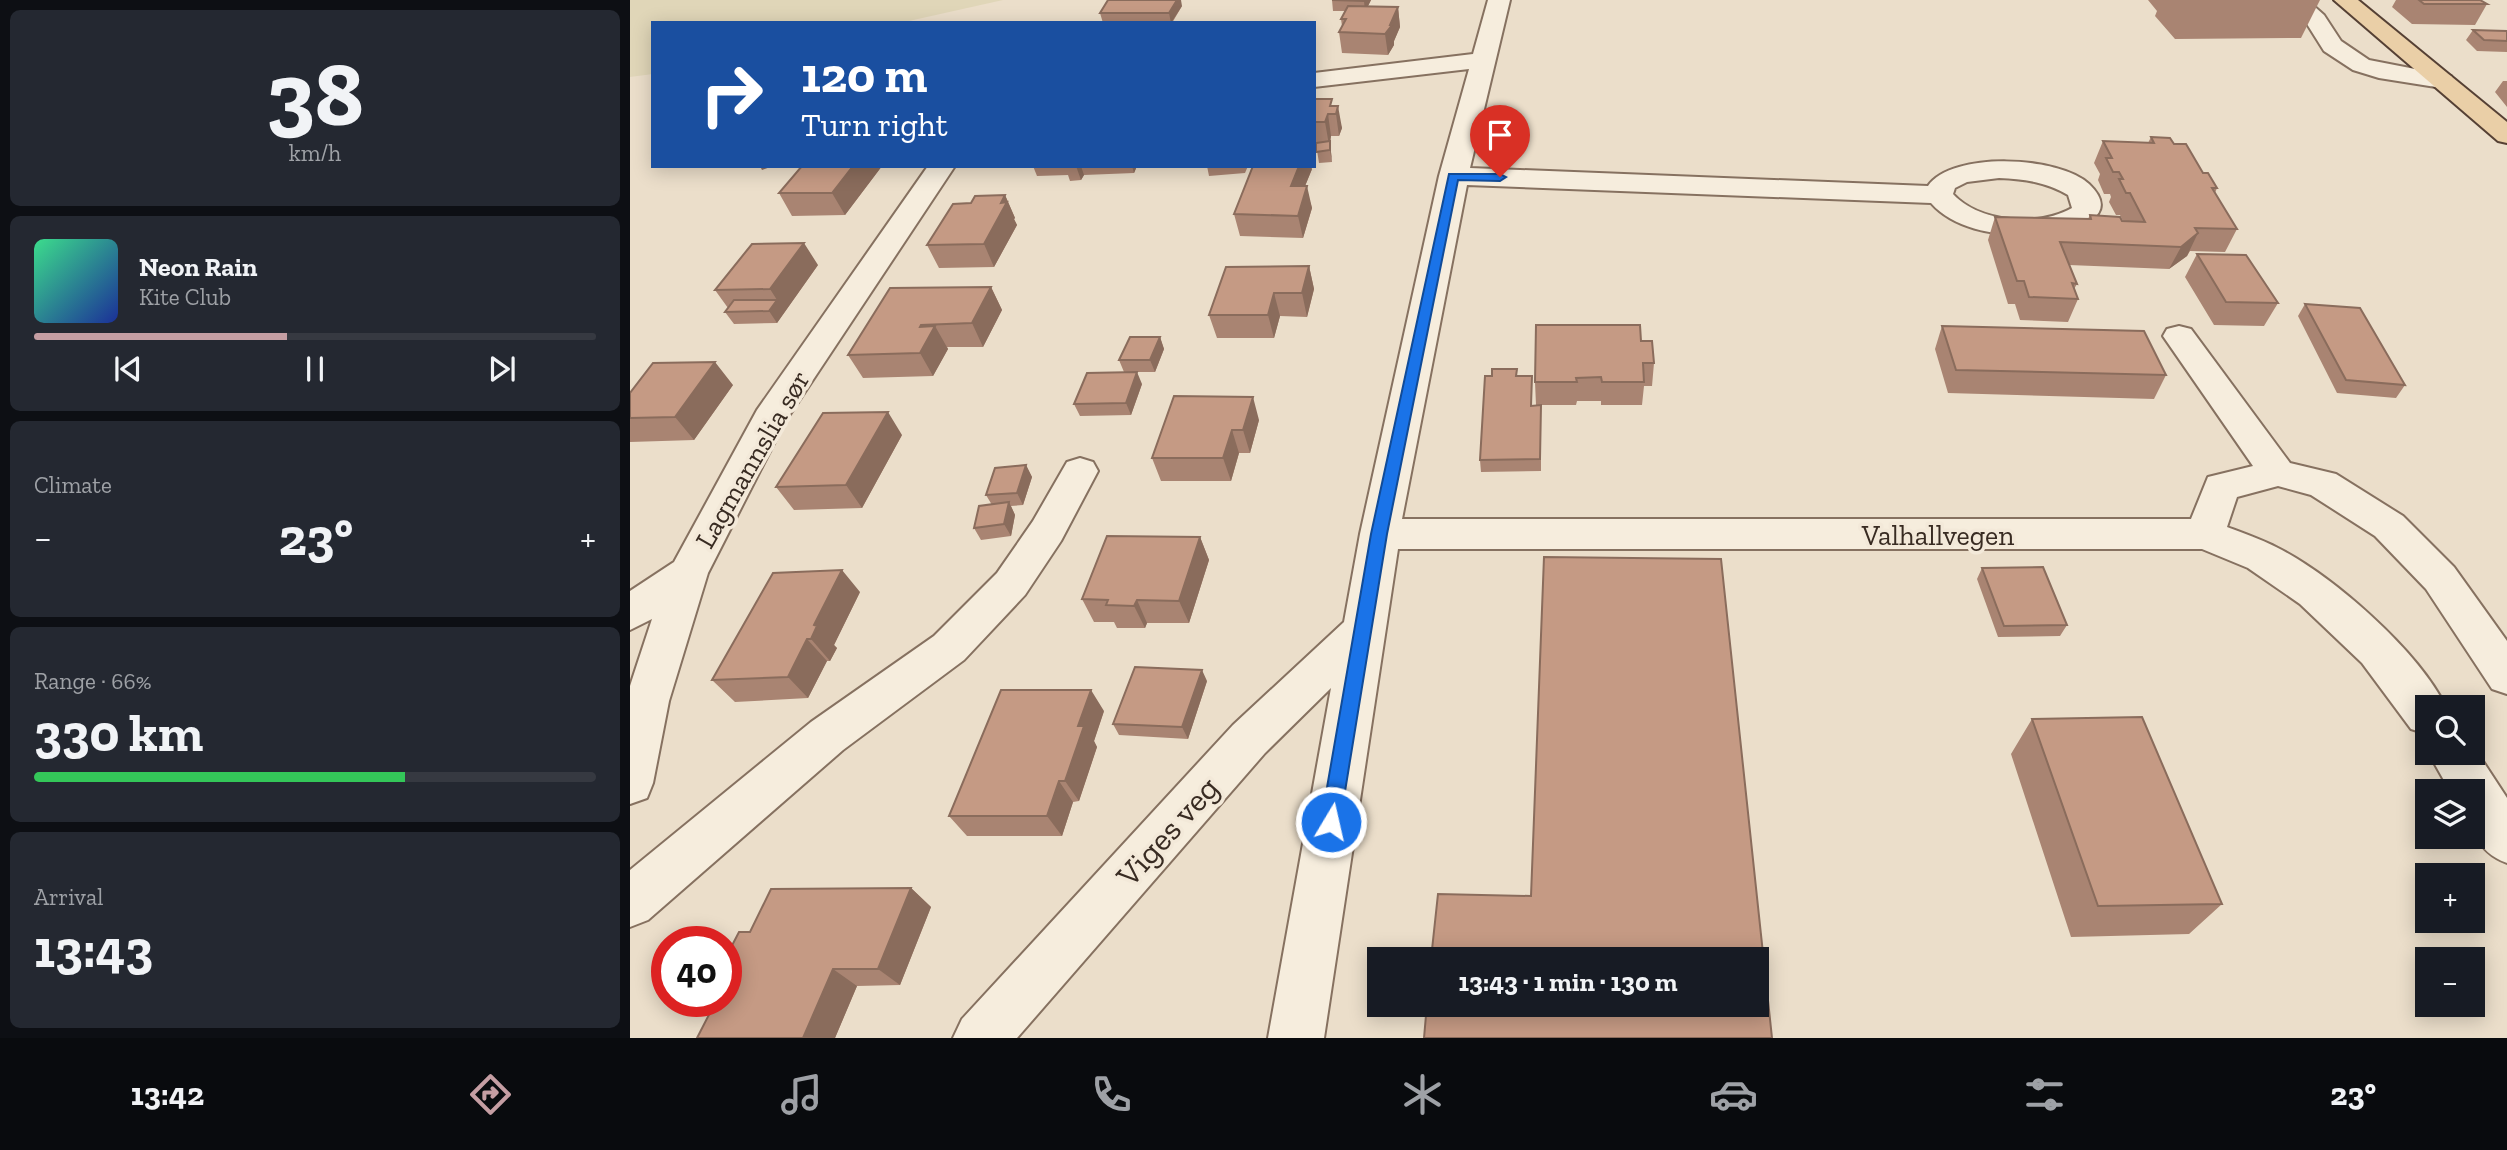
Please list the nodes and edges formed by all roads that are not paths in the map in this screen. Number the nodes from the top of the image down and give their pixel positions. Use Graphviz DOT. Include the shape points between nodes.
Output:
graph roads {
  1 [pos="1499,0"];
  2 [pos="2294,0"];
  3 [pos="2345,0"];
  4 [pos="1482,60"];
  5 [pos="1316,80"];
  6 [pos="2442,81"];
  7 [pos="2507,135"];
  8 [pos="941,168"];
  9 [pos="1453,176"];
  10 [pos="1940,195"];
  11 [pos="2179,336"];
  12 [pos="1080,471"];
  13 [pos="2278,473"];
  14 [pos="1379,534"];
  15 [pos="2206,534"];
  16 [pos="688,573"];
  17 [pos="630,613"];
  18 [pos="1361,632"];
  19 [pos="2507,676"];
  20 [pos="2415,700"];
  21 [pos="2459,765"];
  22 [pos="630,783"];
  23 [pos="2507,840"];
  24 [pos="630,902"];
  25 [pos="981,1038"];
  26 [pos="1296,1038"];
  1 -- 4 [label="street"];
  2 -- 6 [label="street" via="2316,20 2332,46 2361,65"];
  3 -- 6 [label="main road"];
  4 -- 5 [label="street"];
  4 -- 9 [label="street"];
  6 -- 7 [label="main road"];
  8 -- 16 [label="street, Lagmannslia sør" via="769,419"];
  9 -- 10 [label="street"];
  9 -- 14 [label="street"];
  11 -- 13 [label="street"];
  12 -- 24 [label="street" via="1011,584 949,648 827,736"];
  13 -- 15 [label="street" via="2221,487"];
  13 -- 19 [label="street" via="2323,484 2389,526 2440,578"];
  14 -- 15 [label="street, Valhallvegen"];
  14 -- 18 [label="street"];
  15 -- 20 [label="street, Valhallvegen" via="2269,561 2306,588 2367,638"];
  16 -- 17 [label="street"];
  16 -- 22 [label="street, Lagmannslia sør" via="647,701"];
  18 -- 25 [label="street, Viges veg" via="1249,739"];
  18 -- 26 [label="street"];
  21 -- 23 [label="street"];
}
